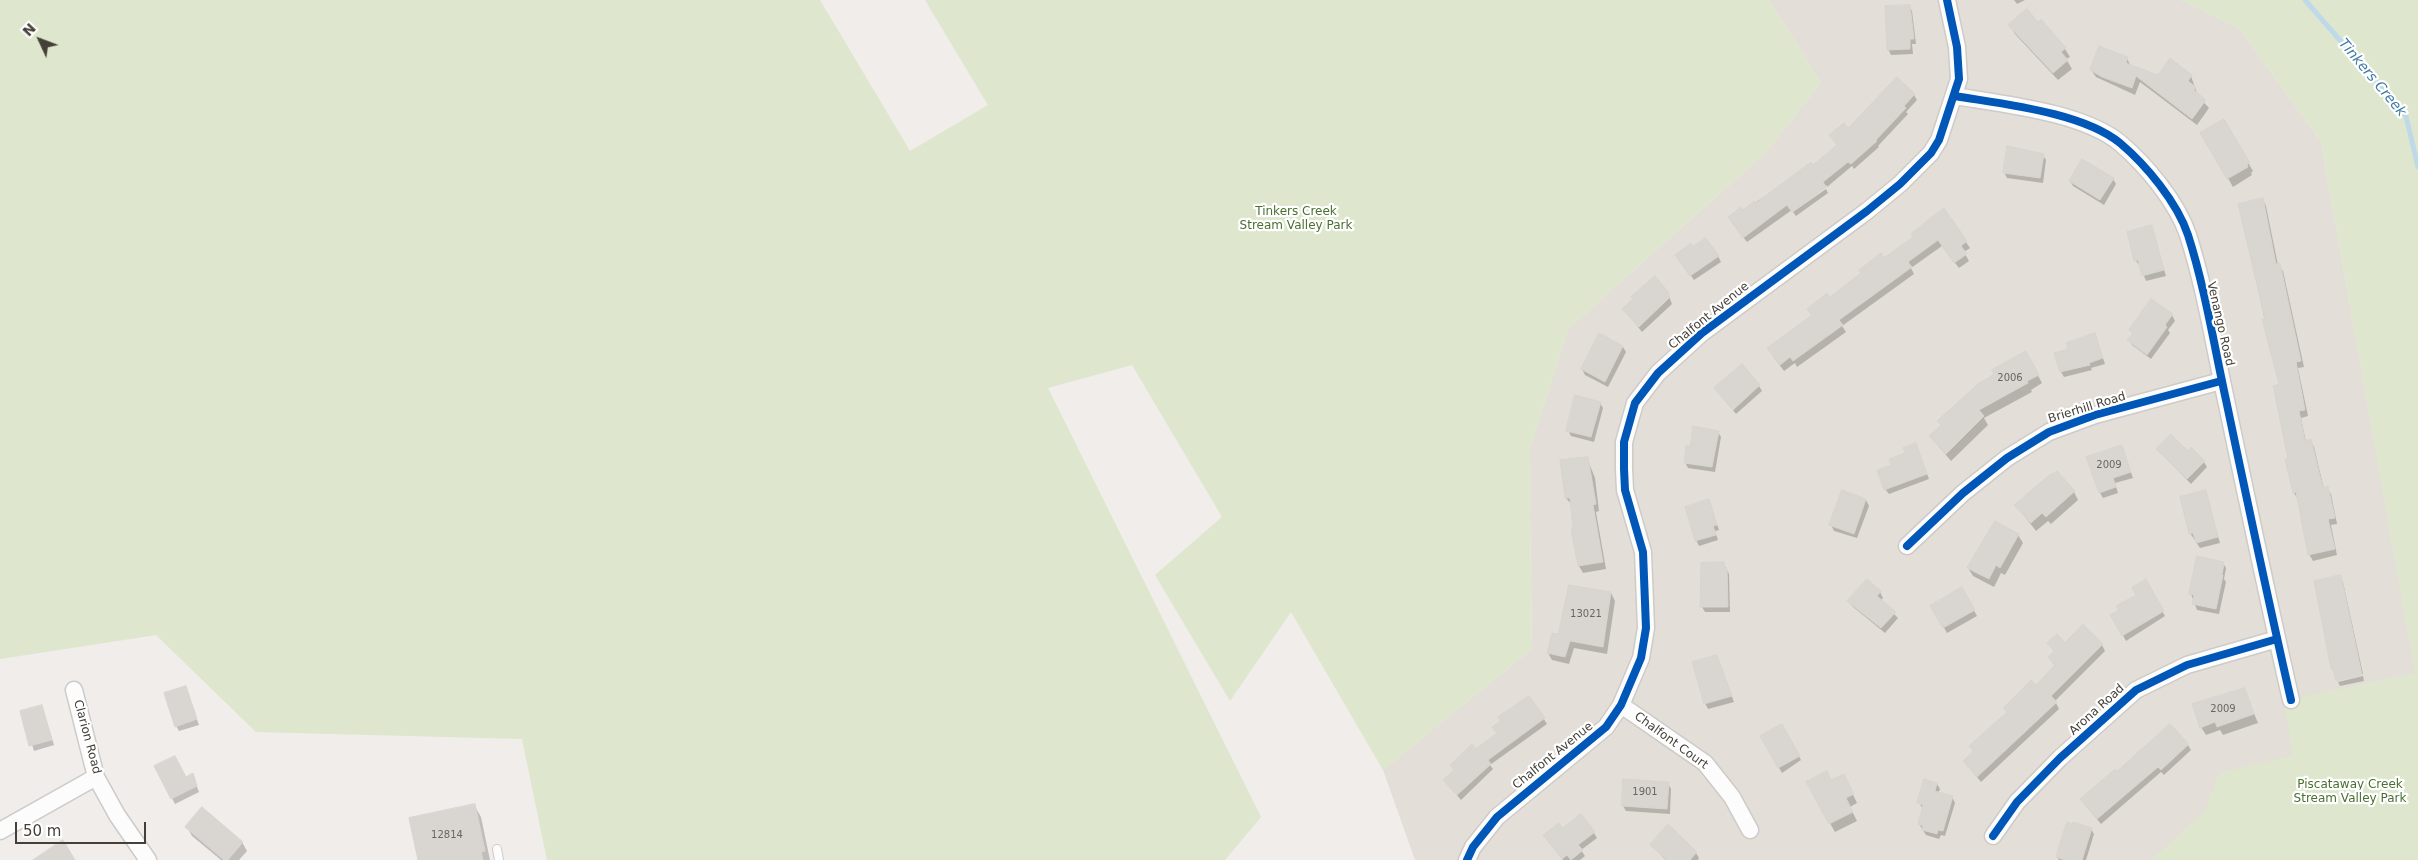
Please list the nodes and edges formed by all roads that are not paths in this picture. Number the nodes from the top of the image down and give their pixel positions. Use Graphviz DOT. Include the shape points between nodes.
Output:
graph roads {
  1 [pos="1947,0"];
  2 [pos="1955,96"];
  3 [pos="2222,380"];
  4 [pos="1907,546"];
  5 [pos="2277,639"];
  6 [pos="74,690"];
  7 [pos="2291,700"];
  8 [pos="1621,705"];
  9 [pos="96,777"];
  10 [pos="1750,830"];
  11 [pos="0,831"];
  12 [pos="1993,836"];
  13 [pos="497,848"];
  14 [pos="148,860"];
  15 [pos="499,860"];
  16 [pos="1467,860"];
  1 -- 2 [label="street, Chalfont Avenue" via="1960,79"];
  2 -- 3 [label="street, Venango Road" via="2040,111 2094,128 2118,142 2148,171 2164,190 2188,234"];
  2 -- 8 [label="street, Chalfont Avenue" via="1939,140 1900,184 1702,333 1658,373 1635,403 1624,442 1625,490 1643,552 1646,628 1641,658"];
  3 -- 4 [label="street, Brierhill Road" via="2095,415 2049,432 2006,458 1962,493"];
  3 -- 5 [label="street, Venango Road"];
  5 -- 7 [label="street, Venango Road"];
  5 -- 12 [label="street, Arona Road" via="2187,665 2136,690 2060,758 2017,802"];
  6 -- 9 [label="street, Clarion Road"];
  8 -- 10 [label="street, Chalfont Court" via="1705,763 1732,796"];
  8 -- 16 [label="street, Chalfont Avenue" via="1606,727 1497,817 1473,847"];
  9 -- 11 [label="street"];
  9 -- 14 [label="street, Clarion Road" via="130,836"];
  13 -- 15 [label="lane"];
}
